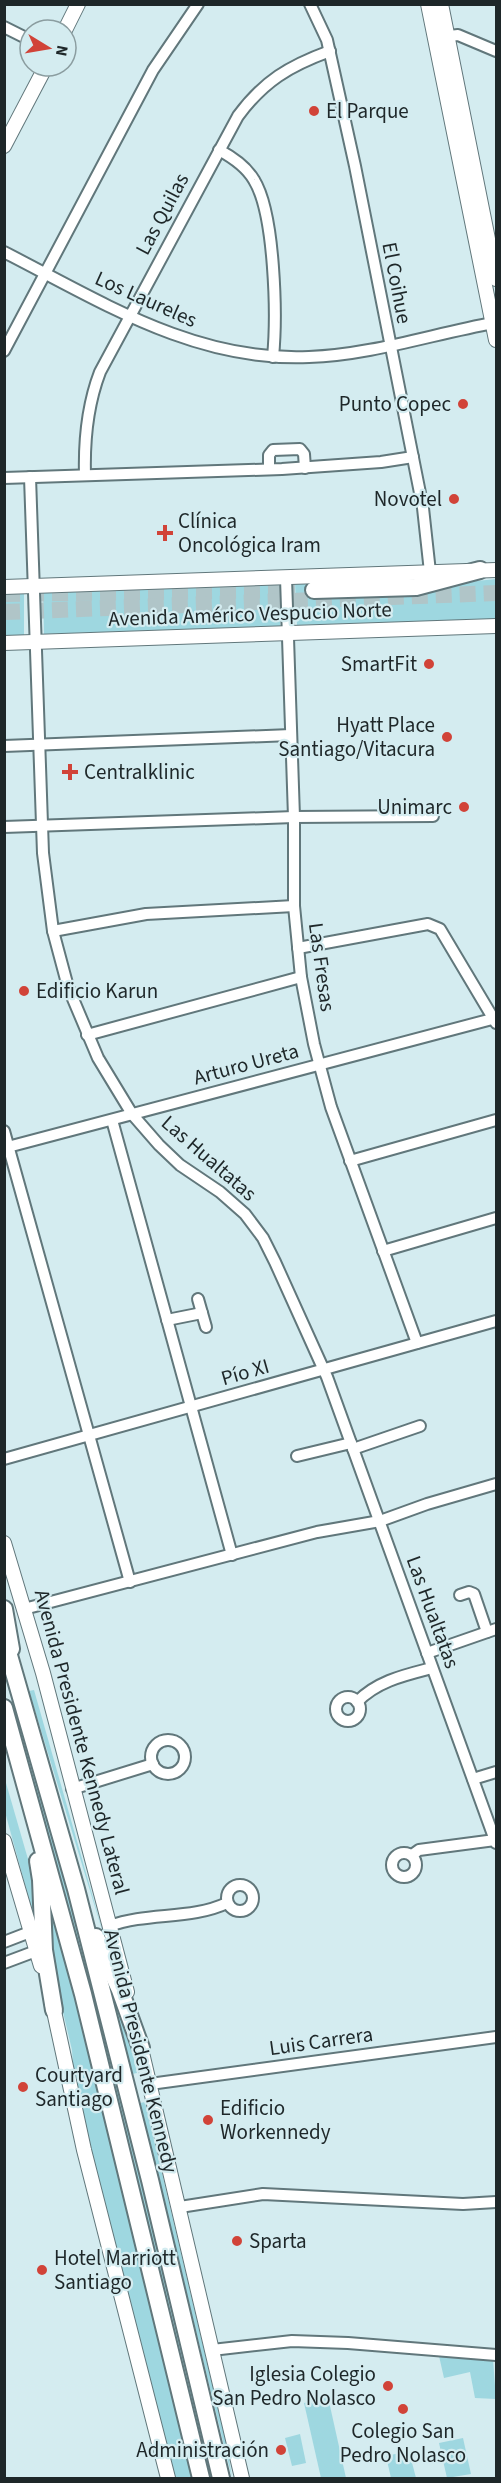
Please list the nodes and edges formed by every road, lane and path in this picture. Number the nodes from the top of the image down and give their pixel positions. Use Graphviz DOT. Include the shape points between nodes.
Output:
graph roads {
  1 [pos="78,4"];
  2 [pos="198,4"];
  3 [pos="310,4"];
  4 [pos="428,4"];
  5 [pos="441,4"];
  6 [pos="71,18"];
  7 [pos="4,27"];
  8 [pos="18,34"];
  9 [pos="441,38"];
  10 [pos="330,51"];
  11 [pos="496,51"];
  12 [pos="40,78"];
  13 [pos="6,140"];
  14 [pos="219,150"];
  15 [pos="4,252"];
  16 [pos="46,273"];
  17 [pos="496,279"];
  18 [pos="129,316"];
  19 [pos="495,324"];
  20 [pos="496,340"];
  21 [pos="389,344"];
  22 [pos="4,351"];
  23 [pos="273,357"];
  24 [pos="412,457"];
  25 [pos="305,468"];
  26 [pos="269,469"];
  27 [pos="85,475"];
  28 [pos="30,477"];
  29 [pos="4,478"];
  30 [pos="488,570"];
  31 [pos="430,573"];
  32 [pos="286,578"];
  33 [pos="32,586"];
  34 [pos="4,587"];
  35 [pos="314,590"];
  36 [pos="496,626"];
  37 [pos="288,633"];
  38 [pos="34,642"];
  39 [pos="4,643"];
  40 [pos="291,735"];
  41 [pos="39,745"];
  42 [pos="4,746"];
  43 [pos="433,816"];
  44 [pos="294,817"];
  45 [pos="42,826"];
  46 [pos="4,827"];
  47 [pos="294,906"];
  48 [pos="53,931"];
  49 [pos="298,948"];
  50 [pos="301,976"];
  51 [pos="496,1020"];
  52 [pos="87,1035"];
  53 [pos="319,1065"];
  54 [pos="132,1114"];
  55 [pos="112,1120"];
  56 [pos="496,1120"];
  57 [pos="4,1131"];
  58 [pos="7,1147"];
  59 [pos="350,1161"];
  60 [pos="496,1218"];
  61 [pos="383,1251"];
  62 [pos="198,1299"];
  63 [pos="202,1313"];
  64 [pos="167,1320"];
  65 [pos="496,1321"];
  66 [pos="206,1327"];
  67 [pos="417,1343"];
  68 [pos="324,1370"];
  69 [pos="192,1407"];
  70 [pos="420,1426"];
  71 [pos="90,1435"];
  72 [pos="352,1446"];
  73 [pos="297,1456"];
  74 [pos="4,1459"];
  75 [pos="496,1484"];
  76 [pos="380,1521"];
  77 [pos="4,1543"];
  78 [pos="232,1555"];
  79 [pos="130,1582"];
  80 [pos="460,1595"];
  81 [pos="4,1609"];
  82 [pos="24,1609"];
  83 [pos="492,1630"];
  84 [pos="4,1638"];
  85 [pos="427,1653"];
  86 [pos="432,1668"];
  87 [pos="16,1677"];
  88 [pos="357,1702"];
  89 [pos="4,1708"];
  90 [pos="153,1764"];
  91 [pos="496,1772"];
  92 [pos="473,1779"];
  93 [pos="25,1780"];
  94 [pos="72,1789"];
  95 [pos="4,1841"];
  96 [pos="496,1842"];
  97 [pos="412,1855"];
  98 [pos="76,1889"];
  99 [pos="228,1903"];
  100 [pos="110,1926"];
  101 [pos="30,1932"];
  102 [pos="4,1942"];
  103 [pos="36,1951"];
  104 [pos="4,1963"];
  105 [pos="54,2010"];
  106 [pos="496,2037"];
  107 [pos="141,2048"];
  108 [pos="150,2084"];
  109 [pos="496,2202"];
  110 [pos="180,2207"];
  111 [pos="212,2350"];
  112 [pos="496,2355"];
  113 [pos="168,2478"];
  114 [pos="201,2478"];
  115 [pos="221,2478"];
  116 [pos="242,2478"];
  1 -- 6 [label="main road"];
  2 -- 16 [label="street" via="153,70"];
  3 -- 10 [label="street, El Coihue"];
  4 -- 9 [label="main road"];
  5 -- 9 [label="main road"];
  7 -- 8 [label="street"];
  9 -- 11 [label="street" via="458,35"];
  9 -- 17 [label="main road"];
  9 -- 19 [label="main road"];
  10 -- 14 [label="street, Las Quilas" via="300,62 272,80 246,105"];
  10 -- 21 [label="street, El Coihue"];
  12 -- 13 [label="main road"];
  14 -- 18 [label="street, Las Quilas"];
  14 -- 23 [label="street" via="246,169 261,197 274,284"];
  15 -- 16 [label="street, Los Laureles"];
  16 -- 18 [label="street, Los Laureles"];
  16 -- 22 [label="street"];
  18 -- 23 [label="street, Los Laureles" via="184,339 228,351"];
  18 -- 27 [label="street, Las Quilas" via="94,389 86,426"];
  19 -- 20 [label="main road"];
  19 -- 21 [label="street, Los Laureles"];
  21 -- 23 [label="street, Los Laureles" via="330,355"];
  21 -- 24 [label="street, El Coihue"];
  24 -- 25 [label="street"];
  24 -- 31 [label="street, El Coihue" via="423,508"];
  25 -- 26 [label="street"];
  25 -- 26 [label="street" via="300,449 273,450"];
  26 -- 27 [label="street"];
  27 -- 28 [label="street"];
  28 -- 29 [label="street"];
  28 -- 33 [label="street, Las Hualtatas"];
  30 -- 31 [label="main road, Avenida Américo Vespucio Norte"];
  30 -- 35 [label="highway" via="416,587"];
  31 -- 32 [label="main road, Avenida Américo Vespucio Norte"];
  32 -- 33 [label="main road, Avenida Américo Vespucio Norte"];
  32 -- 37 [label="street, Las Fresas"];
  33 -- 34 [label="main road, Avenida Américo Vespucio Norte"];
  33 -- 38 [label="street, Las Hualtatas"];
  36 -- 37 [label="main road, Avenida Américo Vespucio Norte"];
  37 -- 38 [label="main road, Avenida Américo Vespucio Norte"];
  37 -- 40 [label="street, Las Fresas"];
  38 -- 39 [label="main road, Avenida Américo Vespucio Norte"];
  38 -- 41 [label="street, Las Hualtatas"];
  40 -- 41 [label="street"];
  40 -- 44 [label="street, Las Fresas"];
  41 -- 42 [label="street"];
  41 -- 45 [label="street, Las Hualtatas"];
  43 -- 44 [label="street"];
  44 -- 45 [label="street"];
  44 -- 47 [label="street, Las Fresas"];
  45 -- 46 [label="street"];
  45 -- 48 [label="street, Las Hualtatas"];
  47 -- 48 [label="street" via="146,914"];
  47 -- 49 [label="street, Las Fresas"];
  48 -- 52 [label="street, Las Hualtatas" via="68,987"];
  49 -- 50 [label="street, Las Fresas"];
  49 -- 51 [label="street" via="435,925"];
  50 -- 52 [label="street"];
  50 -- 53 [label="street, Las Fresas"];
  51 -- 53 [label="street, Arturo Ureta"];
  52 -- 54 [label="street, Las Hualtatas"];
  53 -- 54 [label="street, Arturo Ureta"];
  53 -- 59 [label="street, Las Fresas"];
  54 -- 55 [label="street, Arturo Ureta"];
  54 -- 68 [label="street, Las Hualtatas" via="180,1165 232,1202 255,1227"];
  55 -- 58 [label="street, Arturo Ureta"];
  55 -- 64 [label="street"];
  56 -- 59 [label="street"];
  57 -- 58 [label="street"];
  58 -- 71 [label="street"];
  59 -- 61 [label="street, Las Fresas"];
  60 -- 61 [label="street"];
  61 -- 67 [label="street, Las Fresas"];
  62 -- 63 [label="street"];
  63 -- 64 [label="street"];
  63 -- 66 [label="street"];
  64 -- 69 [label="street"];
  65 -- 67 [label="street, Pío XI"];
  67 -- 68 [label="street, Pío XI"];
  68 -- 69 [label="street, Pío XI"];
  68 -- 72 [label="street, Las Hualtatas"];
  69 -- 71 [label="street, Pío XI"];
  69 -- 78 [label="street"];
  70 -- 72 [label="street"];
  71 -- 74 [label="street, Pío XI"];
  71 -- 79 [label="street"];
  72 -- 73 [label="street"];
  72 -- 76 [label="street, Las Hualtatas"];
  75 -- 76 [label="street"];
  76 -- 78 [label="street" via="317,1532"];
  76 -- 85 [label="street, Las Hualtatas"];
  77 -- 82 [label="main road, Avenida Presidente Kennedy Lateral"];
  78 -- 79 [label="street"];
  79 -- 82 [label="street"];
  80 -- 83 [label="street" via="474,1594"];
  81 -- 87 [label="highway"];
  82 -- 94 [label="main road, Avenida Presidente Kennedy Lateral"];
  83 -- 85 [label="street"];
  84 -- 87 [label="highway, Avenida Presidente Kennedy"];
  85 -- 86 [label="street, Las Hualtatas"];
  86 -- 88 [label="street" via="377,1685"];
  86 -- 92 [label="street, Las Hualtatas"];
  87 -- 98 [label="highway, Avenida Presidente Kennedy"];
  89 -- 93 [label="highway, Avenida Presidente Kennedy"];
  90 -- 94 [label="street"];
  91 -- 92 [label="street"];
  92 -- 96 [label="street, Las Hualtatas"];
  93 -- 105 [label="highway" via="41,1880 44,1950"];
  93 -- 114 [label="highway, Avenida Presidente Kennedy" via="86,2005"];
  94 -- 100 [label="main road, Avenida Presidente Kennedy Lateral"];
  95 -- 101 [label="main road"];
  96 -- 97 [label="street" via="418,1850"];
  98 -- 107 [label="highway"];
  98 -- 115 [label="highway, Avenida Presidente Kennedy"];
  99 -- 100 [label="street"];
  100 -- 107 [label="main road, Avenida Presidente Kennedy Lateral"];
  101 -- 102 [label="street"];
  101 -- 103 [label="main road"];
  103 -- 104 [label="street"];
  103 -- 105 [label="main road"];
  105 -- 113 [label="main road" via="82,2139"];
  106 -- 108 [label="street, Luis Carrera"];
  107 -- 108 [label="main road, Avenida Presidente Kennedy Lateral"];
  108 -- 110 [label="main road, Avenida Presidente Kennedy Lateral"];
  109 -- 110 [label="street" via="463,2204 273,2193"];
  110 -- 111 [label="main road, Avenida Presidente Kennedy Lateral"];
  111 -- 112 [label="street" via="292,2341"];
  111 -- 116 [label="main road, Avenida Presidente Kennedy Lateral"];
}
